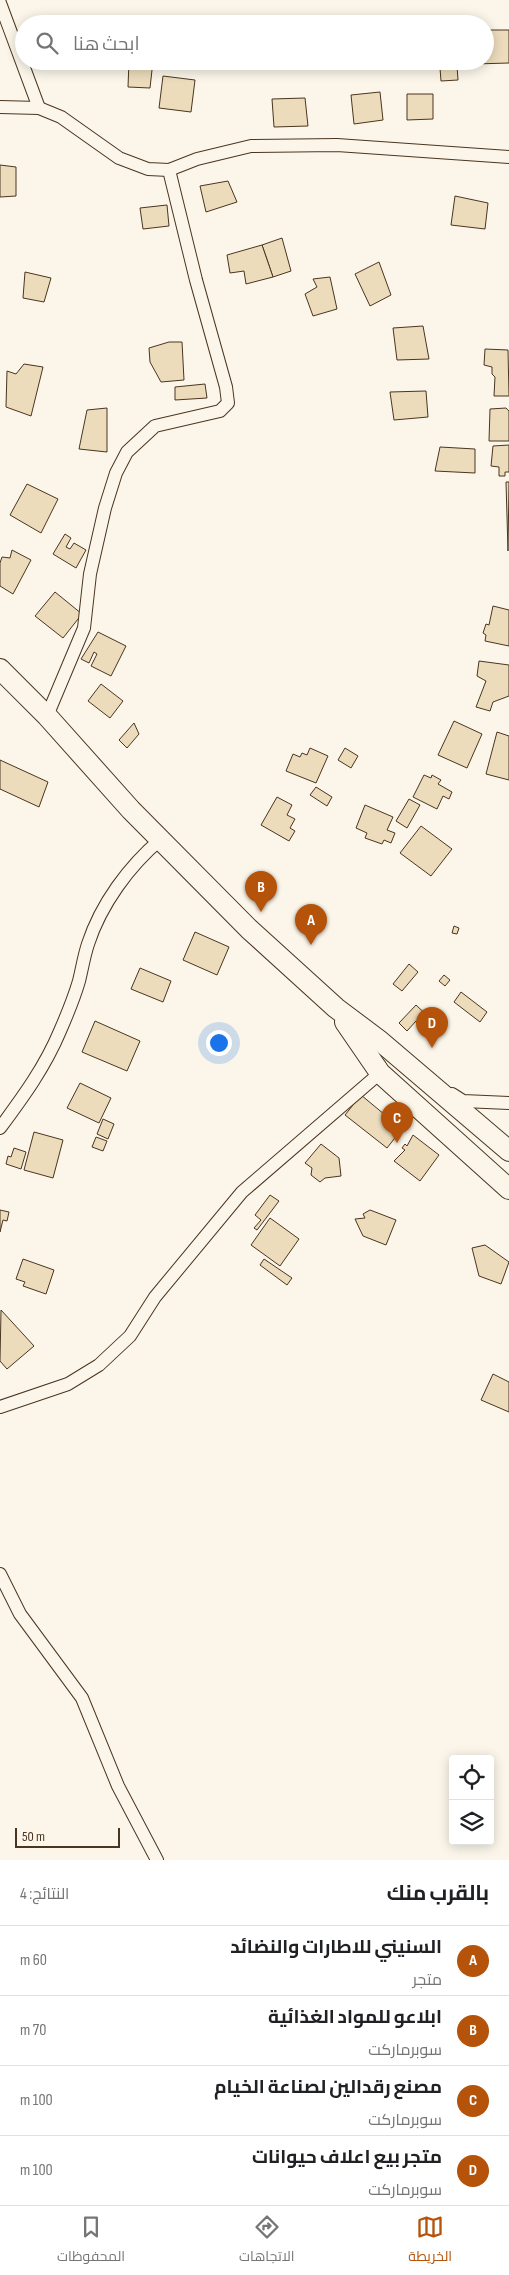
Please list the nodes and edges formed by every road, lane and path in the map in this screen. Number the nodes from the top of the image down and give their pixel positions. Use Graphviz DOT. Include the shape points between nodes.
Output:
graph roads {
  1 [pos="0,3"];
  2 [pos="15,43"];
  3 [pos="25,70"];
  4 [pos="0,107"];
  5 [pos="39,108"];
  6 [pos="509,157"];
  7 [pos="169,170"];
  8 [pos="0,668"];
  9 [pos="47,716"];
  10 [pos="161,839"];
  11 [pos="336,1008"];
  12 [pos="380,1041"];
  13 [pos="396,1056"];
  14 [pos="380,1073"];
  15 [pos="509,1103"];
  16 [pos="0,1128"];
  17 [pos="509,1151"];
  18 [pos="509,1189"];
  19 [pos="0,1407"];
  20 [pos="2,1578"];
  21 [pos="0,1597"];
  22 [pos="157,1860"];
  1 -- 2 [label="street"];
  3 -- 5 [label="street"];
  4 -- 5 [label="street"];
  5 -- 7 [label="street" via="61,117 119,158 148,169"];
  6 -- 7 [label="street" via="337,145 251,146 197,159"];
  7 -- 9 [label="street" via="228,403 220,412 154,426 127,452 116,473 105,508 90,574 84,628"];
  8 -- 9 [label="main road"];
  9 -- 10 [label="main road"];
  10 -- 11 [label="main road" via="249,929"];
  10 -- 16 [label="street" via="144,853 121,882 103,913 88,943 79,982 60,1033 34,1082"];
  11 -- 12 [label="main road"];
  11 -- 14 [label="main road"];
  12 -- 13 [label="main road"];
  12 -- 14 [label="street"];
  13 -- 15 [label="street" via="463,1101"];
  13 -- 17 [label="main road"];
  14 -- 18 [label="main road"];
  14 -- 19 [label="street" via="242,1192 155,1297 130,1336 99,1365 68,1384"];
  20 -- 21 [label="street"];
  20 -- 22 [label="street" via="20,1614 82,1698 118,1786"];
}
